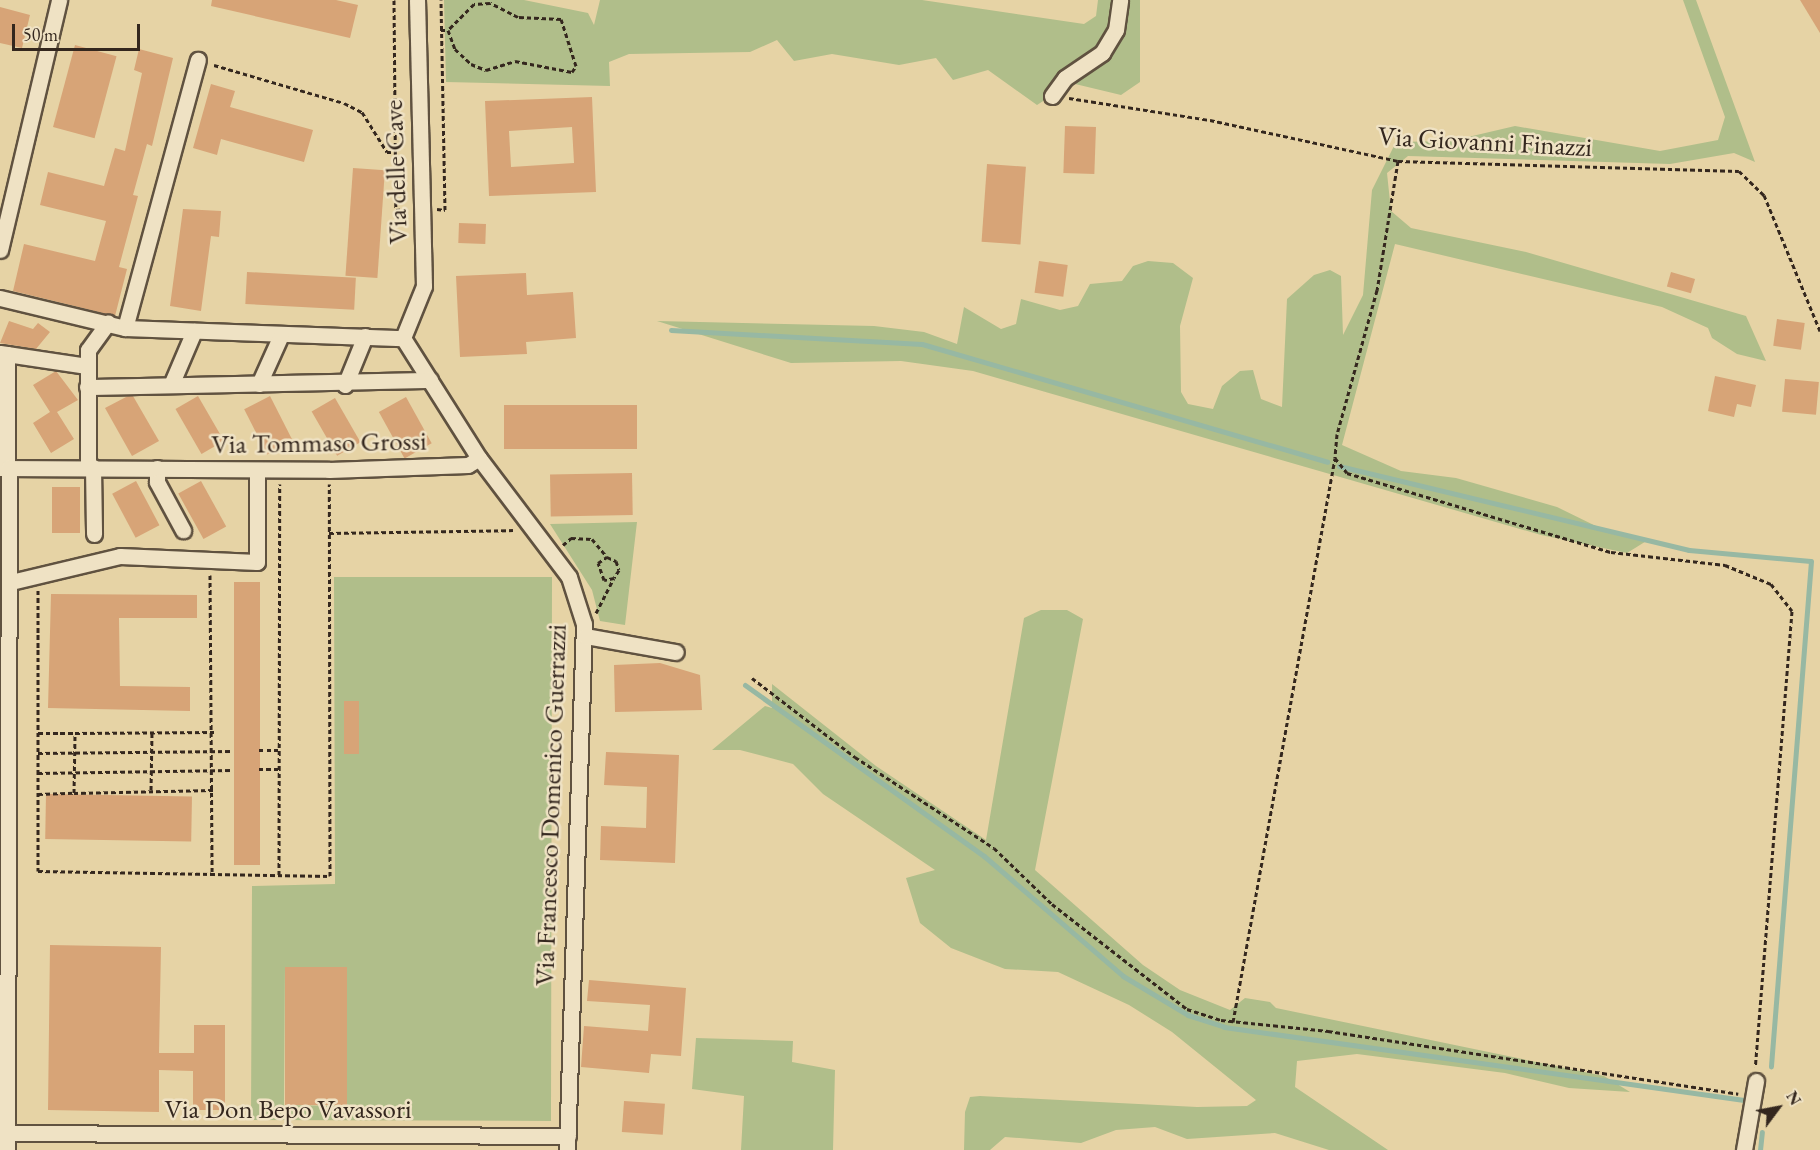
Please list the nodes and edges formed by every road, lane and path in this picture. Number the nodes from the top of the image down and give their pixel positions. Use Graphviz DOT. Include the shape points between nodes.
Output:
graph roads {
  1 [pos="59,0"];
  2 [pos="417,0"];
  3 [pos="1120,0"];
  4 [pos="441,30"];
  5 [pos="448,30"];
  6 [pos="198,60"];
  7 [pos="1052,96"];
  8 [pos="395,152"];
  9 [pos="1398,161"];
  10 [pos="0,250"];
  11 [pos="0,298"];
  12 [pos="108,322"];
  13 [pos="125,328"];
  14 [pos="194,331"];
  15 [pos="1820,331"];
  16 [pos="281,335"];
  17 [pos="365,336"];
  18 [pos="403,338"];
  19 [pos="3,354"];
  20 [pos="87,366"];
  21 [pos="430,380"];
  22 [pos="259,384"];
  23 [pos="171,385"];
  24 [pos="345,385"];
  25 [pos="87,387"];
  26 [pos="479,458"];
  27 [pos="1335,458"];
  28 [pos="91,467"];
  29 [pos="5,468"];
  30 [pos="157,468"];
  31 [pos="280,470"];
  32 [pos="329,470"];
  33 [pos="257,471"];
  34 [pos="183,530"];
  35 [pos="533,530"];
  36 [pos="329,533"];
  37 [pos="94,534"];
  38 [pos="560,548"];
  39 [pos="607,558"];
  40 [pos="210,561"];
  41 [pos="38,576"];
  42 [pos="614,578"];
  43 [pos="11,582"];
  44 [pos="593,616"];
  45 [pos="5,622"];
  46 [pos="585,636"];
  47 [pos="676,652"];
  48 [pos="752,678"];
  49 [pos="152,732"];
  50 [pos="214,732"];
  51 [pos="38,733"];
  52 [pos="75,733"];
  53 [pos="259,750"];
  54 [pos="279,750"];
  55 [pos="214,751"];
  56 [pos="232,751"];
  57 [pos="152,752"];
  58 [pos="38,753"];
  59 [pos="75,753"];
  60 [pos="259,769"];
  61 [pos="279,769"];
  62 [pos="232,770"];
  63 [pos="152,771"];
  64 [pos="214,771"];
  65 [pos="38,773"];
  66 [pos="74,773"];
  67 [pos="213,790"];
  68 [pos="151,791"];
  69 [pos="74,793"];
  70 [pos="38,794"];
  71 [pos="212,874"];
  72 [pos="279,875"];
  73 [pos="1233,1022"];
  74 [pos="1756,1081"];
  75 [pos="1751,1096"];
  76 [pos="4,1133"];
  77 [pos="568,1143"];
  78 [pos="8,1150"];
  79 [pos="1744,1150"];
  1 -- 10 [label="street"];
  2 -- 18 [label="street, Via delle Cave" via="424,285"];
  3 -- 7 [label="street" via="1116,30 1102,53 1065,78"];
  4 -- 5 [label="path"];
  5 -- 5 [label="path" via="455,49 486,70 515,61 572,72 576,66 561,20 518,17 490,3 474,4"];
  6 -- 8 [label="path" via="344,103 362,112 387,152"];
  6 -- 13 [label="street"];
  7 -- 9 [label="path, Via Giovanni Finazzi" via="1210,120"];
  9 -- 15 [label="path, Via Giovanni Finazzi" via="1739,171 1764,195"];
  9 -- 27 [label="path" via="1377,290 1346,393"];
  11 -- 12 [label="street"];
  12 -- 13 [label="street"];
  12 -- 20 [label="street" via="88,350"];
  13 -- 14 [label="street"];
  14 -- 16 [label="street"];
  14 -- 23 [label="street"];
  16 -- 17 [label="street"];
  16 -- 22 [label="street"];
  17 -- 18 [label="street"];
  17 -- 24 [label="street"];
  18 -- 21 [label="street"];
  19 -- 20 [label="street"];
  19 -- 29 [label="street"];
  20 -- 25 [label="street"];
  21 -- 24 [label="street"];
  21 -- 26 [label="street"];
  22 -- 23 [label="street"];
  22 -- 24 [label="street"];
  23 -- 25 [label="street"];
  25 -- 28 [label="street"];
  26 -- 32 [label="street, Via Tommaso Grossi" via="468,465"];
  26 -- 35 [label="street, Via Francesco Domenico Guerrazzi"];
  27 -- 73 [label="path"];
  27 -- 74 [label="path" via="1347,473 1611,552 1725,565 1771,584 1782,595 1792,611"];
  28 -- 29 [label="street, Via Tommaso Grossi"];
  28 -- 30 [label="street, Via Tommaso Grossi"];
  28 -- 37 [label="street"];
  29 -- 43 [label="street"];
  30 -- 33 [label="street, Via Tommaso Grossi"];
  30 -- 34 [label="street" via="157,482"];
  31 -- 32 [label="street, Via Tommaso Grossi"];
  31 -- 33 [label="street, Via Tommaso Grossi"];
  31 -- 54 [label="path"];
  32 -- 36 [label="path"];
  33 -- 40 [label="street" via="258,561"];
  35 -- 36 [label="path"];
  35 -- 46 [label="street, Via Francesco Domenico Guerrazzi" via="569,577"];
  36 -- 72 [label="path" via="330,876"];
  38 -- 39 [label="path" via="571,538 592,539"];
  39 -- 42 [label="path" via="616,561 619,570"];
  39 -- 42 [label="path" via="598,563 597,573 604,580"];
  40 -- 41 [label="street" via="120,556"];
  40 -- 50 [label="path"];
  41 -- 43 [label="street"];
  41 -- 51 [label="path"];
  42 -- 44 [label="path"];
  43 -- 45 [label="street"];
  45 -- 76 [label="street"];
  46 -- 47 [label="street"];
  46 -- 77 [label="street, Via Francesco Domenico Guerrazzi"];
  48 -- 73 [label="path" via="855,757 994,848 1052,904 1187,1008"];
  49 -- 50 [label="path"];
  49 -- 52 [label="path"];
  49 -- 57 [label="path"];
  50 -- 55 [label="path"];
  51 -- 52 [label="path"];
  51 -- 58 [label="path"];
  52 -- 59 [label="path"];
  53 -- 54 [label="path"];
  54 -- 61 [label="path"];
  55 -- 56 [label="path"];
  55 -- 57 [label="path"];
  55 -- 64 [label="path"];
  57 -- 59 [label="path"];
  57 -- 63 [label="path"];
  58 -- 59 [label="path"];
  58 -- 65 [label="path"];
  59 -- 66 [label="path"];
  60 -- 61 [label="path"];
  61 -- 72 [label="path"];
  62 -- 64 [label="path"];
  63 -- 64 [label="path"];
  63 -- 66 [label="path"];
  63 -- 68 [label="path"];
  64 -- 67 [label="path"];
  65 -- 66 [label="path"];
  65 -- 70 [label="path"];
  66 -- 69 [label="path"];
  67 -- 68 [label="path"];
  67 -- 71 [label="path"];
  68 -- 69 [label="path"];
  69 -- 70 [label="path"];
  70 -- 71 [label="path" via="38,871"];
  71 -- 72 [label="path"];
  73 -- 75 [label="path"];
  74 -- 75 [label="street"];
  75 -- 79 [label="street"];
  76 -- 77 [label="street, Via Don Bepo Vavassori"];
  76 -- 78 [label="street"];
}
